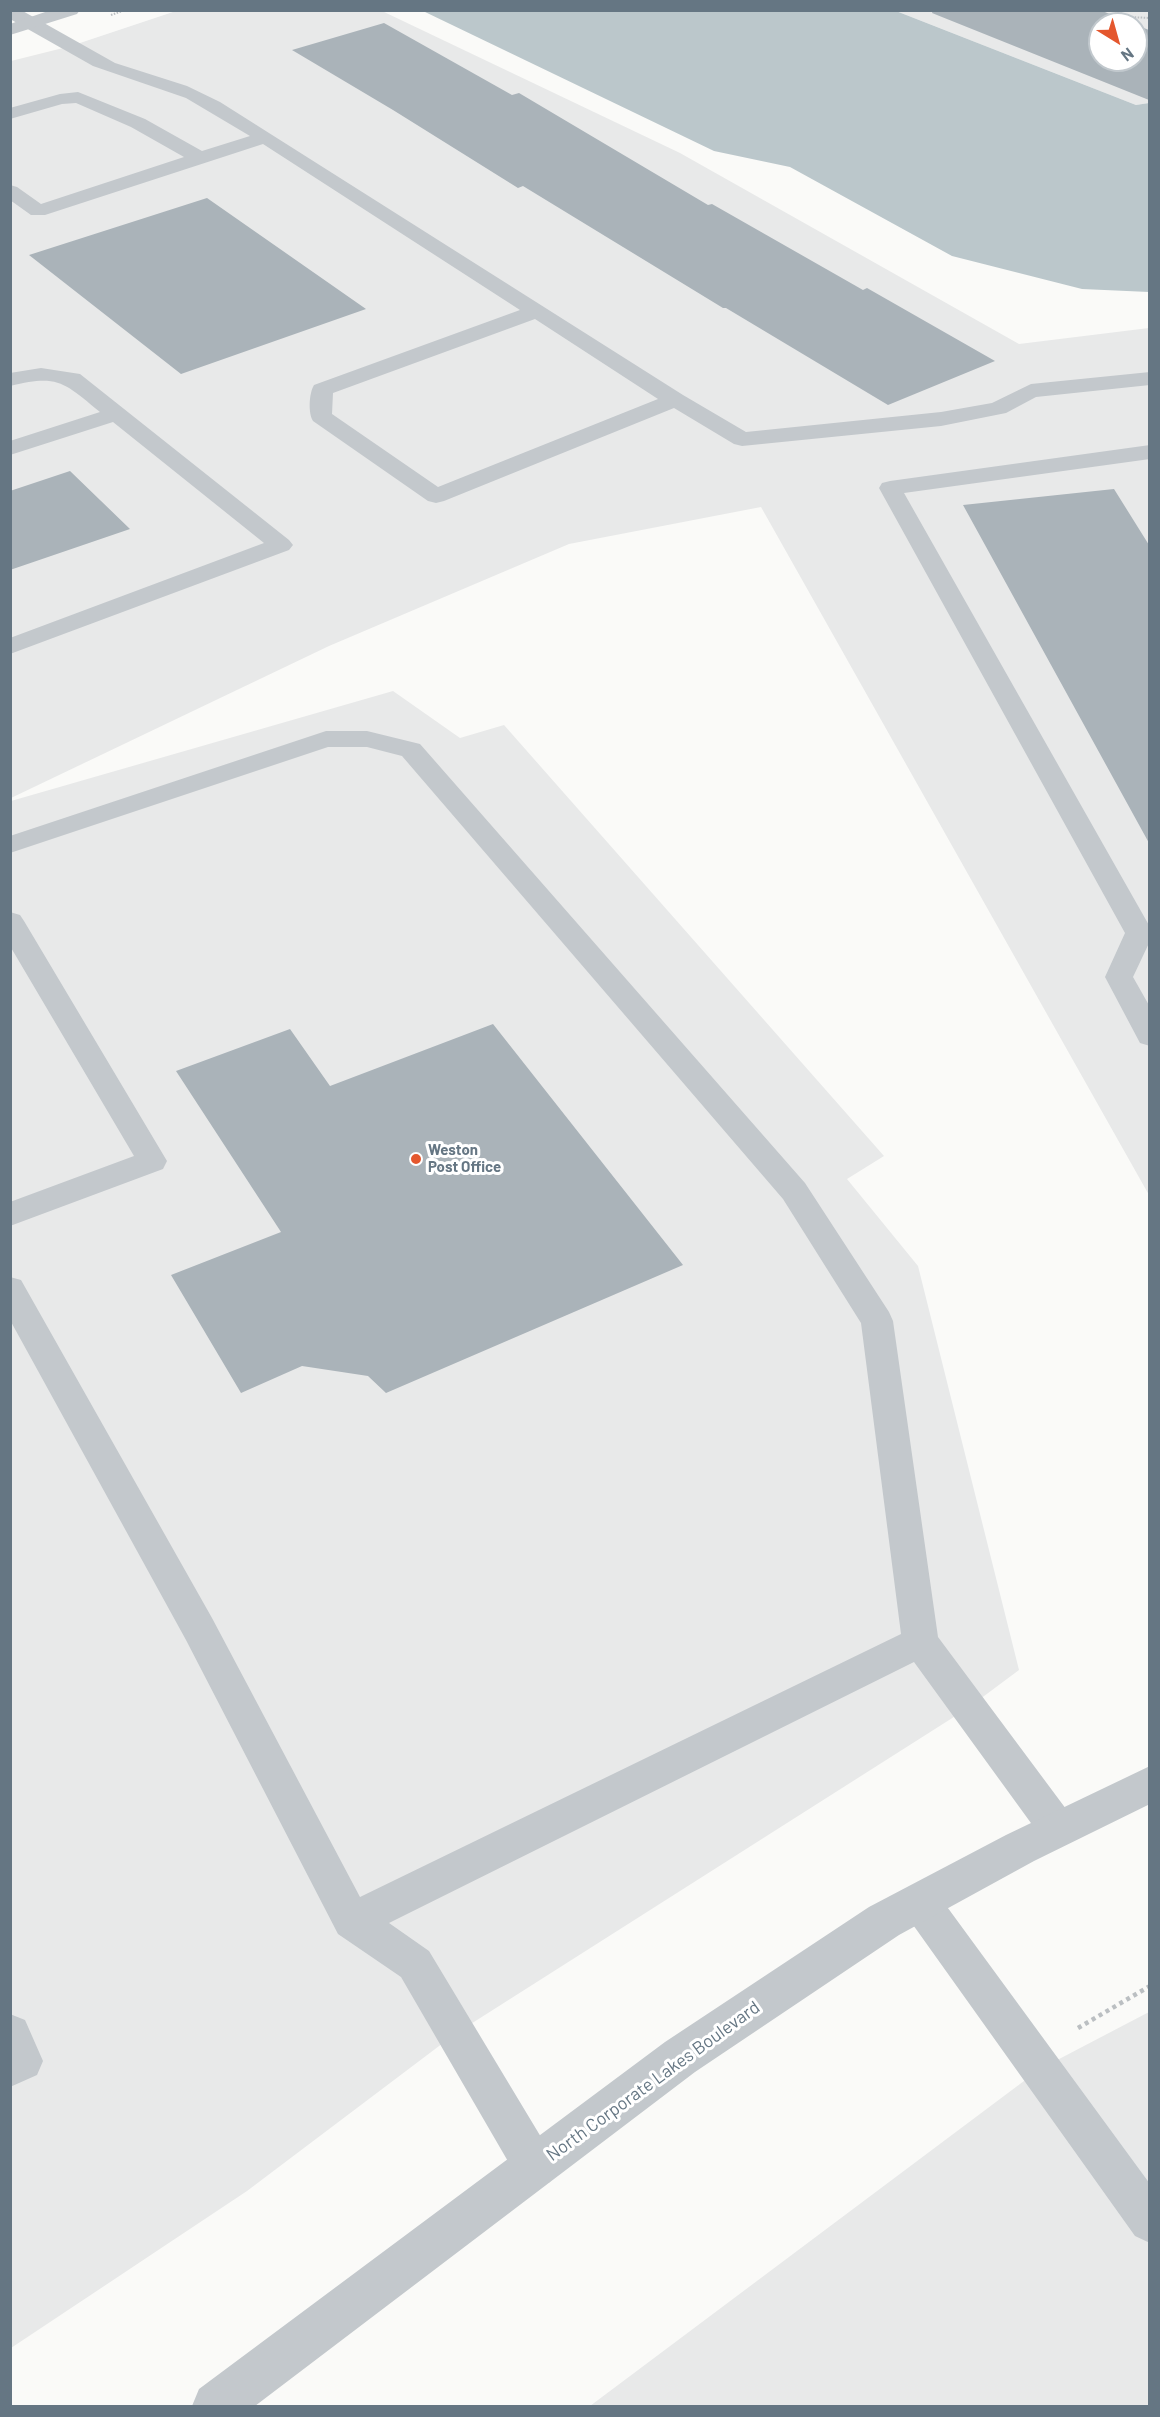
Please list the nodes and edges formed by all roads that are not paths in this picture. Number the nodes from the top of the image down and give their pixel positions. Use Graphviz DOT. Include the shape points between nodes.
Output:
graph roads {
  1 [pos="71,10"];
  2 [pos="10,12"];
  3 [pos="34,23"];
  4 [pos="10,30"];
  5 [pos="10,114"];
  6 [pos="266,137"];
  7 [pos="201,159"];
  8 [pos="10,191"];
  9 [pos="537,310"];
  10 [pos="1149,378"];
  11 [pos="10,380"];
  12 [pos="675,400"];
  13 [pos="117,414"];
  14 [pos="10,448"];
  15 [pos="1149,453"];
  16 [pos="10,647"];
  17 [pos="10,845"];
  18 [pos="10,921"];
  19 [pos="1142,941"];
  20 [pos="1149,1036"];
  21 [pos="10,1215"];
  22 [pos="10,1289"];
  23 [pos="920,1642"];
  24 [pos="1149,1784"];
  25 [pos="1058,1829"];
  26 [pos="920,1902"];
  27 [pos="352,1921"];
  28 [pos="10,2034"];
  29 [pos="10,2067"];
  30 [pos="535,2167"];
  31 [pos="1149,2221"];
  32 [pos="216,2406"];
  1 -- 3 [label="street"];
  2 -- 3 [label="lane"];
  3 -- 4 [label="street"];
  3 -- 6 [label="lane" via="98,62 182,90"];
  5 -- 7 [label="lane" via="78,97 138,123"];
  6 -- 7 [label="lane"];
  6 -- 9 [label="lane"];
  7 -- 8 [label="lane" via="38,211"];
  9 -- 12 [label="lane"];
  9 -- 12 [label="lane" via="322,390 321,416 436,496"];
  10 -- 12 [label="lane" via="1031,391 998,408 941,419 742,439"];
  11 -- 13 [label="lane" via="51,374 72,379"];
  13 -- 14 [label="lane"];
  13 -- 16 [label="lane" via="281,545"];
  15 -- 19 [label="lane" via="890,488"];
  17 -- 23 [label="lane" via="326,739 367,739 411,750 794,1191 877,1321"];
  18 -- 21 [label="lane" via="152,1161"];
  19 -- 20 [label="lane" via="1119,977"];
  22 -- 27 [label="lane" via="199,1629"];
  23 -- 25 [label="lane"];
  23 -- 27 [label="lane"];
  24 -- 25 [label="street, North Corporate Lakes Boulevard"];
  25 -- 26 [label="street, North Corporate Lakes Boulevard"];
  26 -- 30 [label="street, North Corporate Lakes Boulevard" via="884,1921 680,2057"];
  26 -- 31 [label="lane"];
  27 -- 30 [label="lane" via="415,1964"];
  28 -- 29 [label="lane" via="22,2061"];
  30 -- 32 [label="street, North Corporate Lakes Boulevard"];
}
